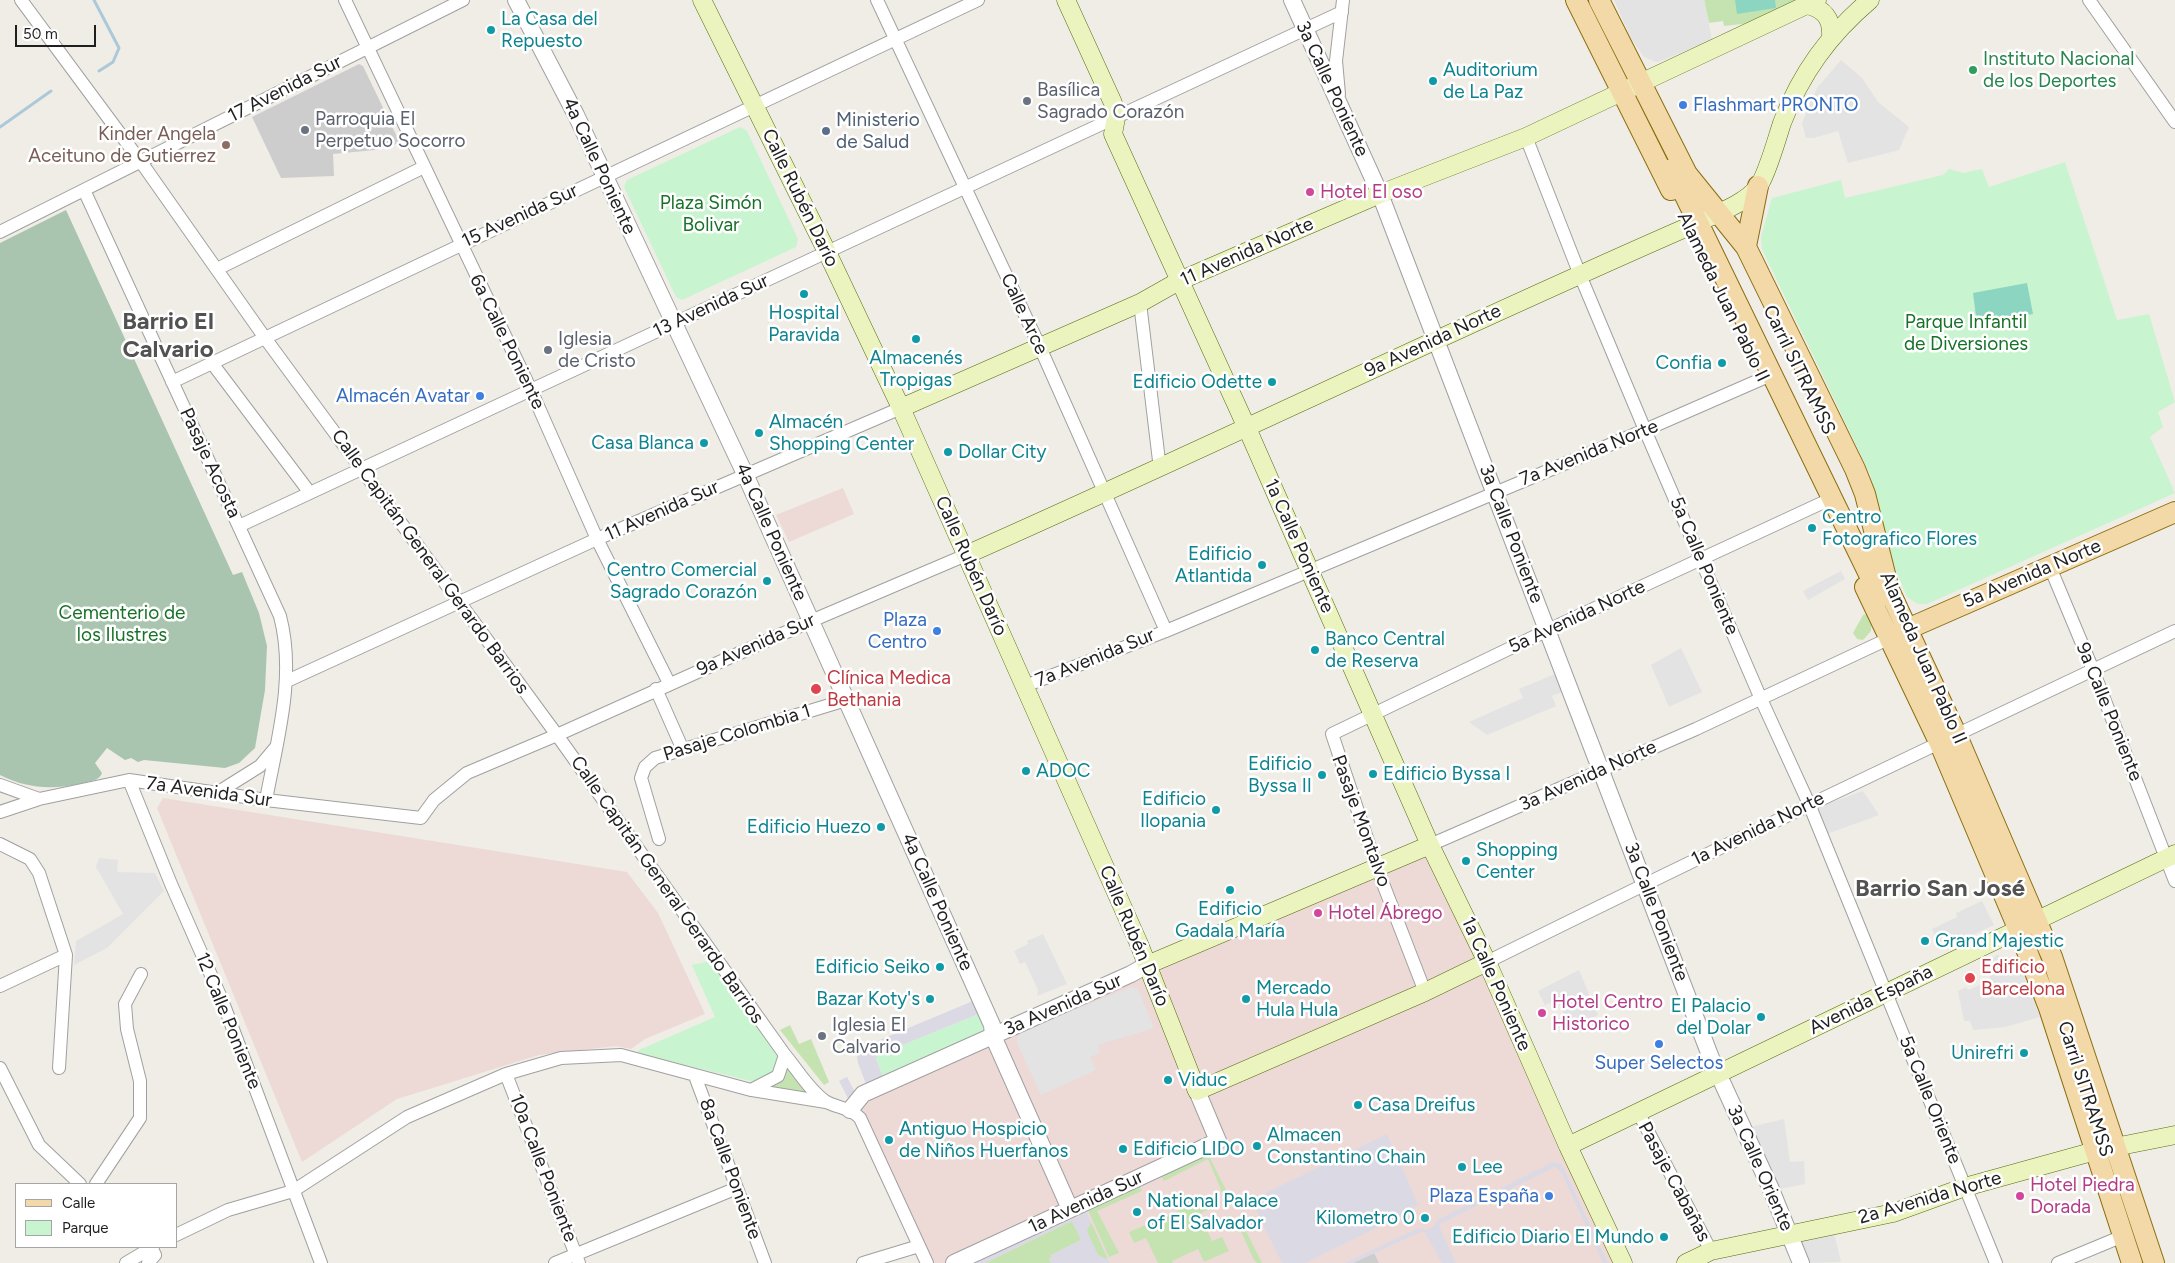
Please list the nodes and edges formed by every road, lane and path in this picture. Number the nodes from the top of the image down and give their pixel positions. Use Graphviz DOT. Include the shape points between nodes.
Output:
graph roads {
  1 [pos="21,0"];
  2 [pos="345,0"];
  3 [pos="463,0"];
  4 [pos="516,0"];
  5 [pos="702,0"];
  6 [pos="877,0"];
  7 [pos="978,0"];
  8 [pos="1066,0"];
  9 [pos="1292,0"];
  10 [pos="1576,0"];
  11 [pos="1586,0"];
  12 [pos="1599,0"];
  13 [pos="1870,0"];
  14 [pos="2089,0"];
  15 [pos="1812,3"];
  16 [pos="1342,6"];
  17 [pos="1306,30"];
  18 [pos="1831,36"];
  19 [pos="896,38"];
  20 [pos="368,47"];
  21 [pos="1630,88"];
  22 [pos="2175,98"];
  23 [pos="2164,105"];
  24 [pos="754,106"];
  25 [pos="1342,108"];
  26 [pos="1116,118"];
  27 [pos="2175,122"];
  28 [pos="1526,137"];
  29 [pos="141,162"];
  30 [pos="424,167"];
  31 [pos="605,176"];
  32 [pos="1758,186"];
  33 [pos="965,187"];
  34 [pos="84,190"];
  35 [pos="1380,194"];
  36 [pos="1705,219"];
  37 [pos="0,232"];
  38 [pos="460,245"];
  39 [pos="1746,246"];
  40 [pos="827,252"];
  41 [pos="217,269"];
  42 [pos="1580,275"];
  43 [pos="1179,281"];
  44 [pos="1140,302"];
  45 [pos="673,324"];
  46 [pos="265,338"];
  47 [pos="1436,338"];
  48 [pos="1039,345"];
  49 [pos="212,363"];
  50 [pos="1764,378"];
  51 [pos="172,382"];
  52 [pos="531,390"];
  53 [pos="901,408"];
  54 [pos="1247,428"];
  55 [pos="1645,430"];
  56 [pos="362,469"];
  57 [pos="1160,469"];
  58 [pos="745,474"];
  59 [pos="1495,491"];
  60 [pos="310,493"];
  61 [pos="1106,493"];
  62 [pos="1824,502"];
  63 [pos="2175,513"];
  64 [pos="239,526"];
  65 [pos="597,539"];
  66 [pos="966,555"];
  67 [pos="1702,560"];
  68 [pos="2050,567"];
  69 [pos="1309,569"];
  70 [pos="461,603"];
  71 [pos="811,621"];
  72 [pos="1548,630"];
  73 [pos="1166,631"];
  74 [pos="2175,631"];
  75 [pos="1898,632"];
  76 [pos="2093,670"];
  77 [pos="287,681"];
  78 [pos="669,683"];
  79 [pos="1025,686"];
  80 [pos="656,689"];
  81 [pos="1761,698"];
  82 [pos="846,700"];
  83 [pos="1373,713"];
  84 [pos="1332,734"];
  85 [pos="557,735"];
  86 [pos="1948,740"];
  87 [pos="276,747"];
  88 [pos="683,750"];
  89 [pos="1601,770"];
  90 [pos="129,780"];
  91 [pos="0,785"];
  92 [pos="217,793"];
  93 [pos="38,799"];
  94 [pos="266,800"];
  95 [pos="1809,804"];
  96 [pos="0,812"];
  97 [pos="421,818"];
  98 [pos="659,839"];
  99 [pos="0,844"];
  100 [pos="1430,845"];
  101 [pos="2170,856"];
  102 [pos="1377,868"];
  103 [pos="2175,880"];
  104 [pos="1645,884"];
  105 [pos="1283,908"];
  106 [pos="2028,924"];
  107 [pos="66,955"];
  108 [pos="1487,962"];
  109 [pos="1147,965"];
  110 [pos="141,974"];
  111 [pos="0,986"];
  112 [pos="1425,992"];
  113 [pos="1887,993"];
  114 [pos="993,1036"];
  115 [pos="785,1055"];
  116 [pos="0,1068"];
  117 [pos="59,1068"];
  118 [pos="1718,1073"];
  119 [pos="506,1074"];
  120 [pos="696,1076"];
  121 [pos="751,1090"];
  122 [pos="1197,1091"];
  123 [pos="826,1102"];
  124 [pos="850,1110"];
  125 [pos="1638,1112"];
  126 [pos="2175,1135"];
  127 [pos="1218,1141"];
  128 [pos="1568,1146"];
  129 [pos="2105,1149"];
  130 [pos="79,1183"];
  131 [pos="97,1183"];
  132 [pos="1965,1187"];
  133 [pos="737,1188"];
  134 [pos="294,1191"];
  135 [pos="1070,1209"];
  136 [pos="1789,1233"];
  137 [pos="178,1235"];
  138 [pos="2123,1236"];
  139 [pos="919,1246"];
  140 [pos="150,1248"];
  141 [pos="152,1248"];
  142 [pos="1711,1251"];
  143 [pos="577,1258"];
  144 [pos="126,1263"];
  145 [pos="148,1263"];
  146 [pos="321,1263"];
  147 [pos="555,1263"];
  148 [pos="765,1263"];
  149 [pos="862,1263"];
  150 [pos="927,1263"];
  151 [pos="954,1263"];
  152 [pos="1623,1263"];
  153 [pos="1686,1263"];
  154 [pos="1801,1263"];
  155 [pos="1996,1263"];
  156 [pos="2058,1263"];
  157 [pos="2132,1263"];
  158 [pos="2142,1263"];
  159 [pos="2154,1263"];
  1 -- 29 [label="street, Calle Capitán General Gerardo Barrios"];
  2 -- 20 [label="street, 6a Calle Poniente"];
  3 -- 20 [label="street, 17 Avenida Sur"];
  4 -- 31 [label="street, 4a Calle Poniente"];
  5 -- 24 [label="main road, Calle Rubén Darío"];
  6 -- 19 [label="street, Calle Arce"];
  7 -- 19 [label="street, 15 Avenida Sur"];
  8 -- 26 [label="main road, 1a Calle Poniente" via="1114,103"];
  9 -- 17 [label="street, 3a Calle Poniente"];
  10 -- 21 [label="main road, Alameda Juan Pablo II"];
  11 -- 21 [label="main road, Carril SITRAMSS"];
  12 -- 21 [label="main road, Alameda Juan Pablo II"];
  13 -- 18 [label="main road"];
  14 -- 23 [label="street"];
  15 -- 18 [label="main road" via="1826,14 1832,29"];
  15 -- 21 [label="main road, 11 Avenida Norte"];
  16 -- 17 [label="street, 13 Avenida Sur"];
  16 -- 25 [label="street" via="1336,61"];
  17 -- 25 [label="street, 3a Calle Poniente"];
  17 -- 26 [label="street, 13 Avenida Sur"];
  18 -- 32 [label="main road" via="1803,75"];
  19 -- 24 [label="street, 15 Avenida Sur"];
  19 -- 33 [label="street, Calle Arce"];
  20 -- 29 [label="street, 17 Avenida Sur"];
  20 -- 30 [label="street, 6a Calle Poniente"];
  21 -- 28 [label="main road, 11 Avenida Norte"];
  21 -- 36 [label="main road, Alameda Juan Pablo II"];
  21 -- 36 [label="main road, Carril SITRAMSS" via="1674,174"];
  21 -- 36 [label="main road, Alameda Juan Pablo II" via="1687,174"];
  22 -- 23 [label="street"];
  23 -- 27 [label="street"];
  24 -- 31 [label="street, 15 Avenida Sur"];
  24 -- 40 [label="main road, Calle Rubén Darío"];
  25 -- 35 [label="street, 3a Calle Poniente"];
  26 -- 33 [label="street, 13 Avenida Sur"];
  26 -- 43 [label="main road, 1a Calle Poniente" via="1114,134"];
  28 -- 35 [label="main road, 11 Avenida Norte"];
  28 -- 42 [label="street, 5a Calle Poniente"];
  29 -- 34 [label="street, 17 Avenida Sur"];
  29 -- 41 [label="street, Calle Capitán General Gerardo Barrios"];
  30 -- 38 [label="street, 6a Calle Poniente"];
  30 -- 41 [label="street"];
  31 -- 38 [label="street, 15 Avenida Sur"];
  31 -- 45 [label="street, 4a Calle Poniente"];
  32 -- 36 [label="main road, 9a Avenida Norte"];
  32 -- 39 [label="main road"];
  33 -- 40 [label="street, 13 Avenida Sur"];
  33 -- 48 [label="street, Calle Arce"];
  34 -- 37 [label="street, 17 Avenida Sur"];
  34 -- 51 [label="street, Pasaje Acosta"];
  35 -- 43 [label="main road, 11 Avenida Norte"];
  35 -- 47 [label="street, 3a Calle Poniente"];
  36 -- 39 [label="main road, Alameda Juan Pablo II"];
  36 -- 42 [label="main road, 9a Avenida Norte"];
  36 -- 50 [label="main road, Alameda Juan Pablo II"];
  36 -- 75 [label="main road, Carril SITRAMSS"];
  38 -- 46 [label="street, 15 Avenida Sur"];
  38 -- 52 [label="street, 6a Calle Poniente"];
  39 -- 75 [label="main road, Alameda Juan Pablo II" via="1861,482"];
  40 -- 45 [label="street, 13 Avenida Sur"];
  40 -- 53 [label="main road, Calle Rubén Darío"];
  41 -- 46 [label="street, Calle Capitán General Gerardo Barrios"];
  42 -- 47 [label="main road, 9a Avenida Norte"];
  42 -- 55 [label="street, 5a Calle Poniente"];
  43 -- 44 [label="main road, 11 Avenida Norte"];
  43 -- 54 [label="main road, 1a Calle Poniente"];
  44 -- 48 [label="main road, 11 Avenida Norte"];
  44 -- 57 [label="street"];
  45 -- 52 [label="street, 13 Avenida Sur"];
  45 -- 58 [label="street, 4a Calle Poniente"];
  46 -- 49 [label="street, 15 Avenida Sur"];
  46 -- 56 [label="street, Calle Capitán General Gerardo Barrios"];
  47 -- 54 [label="main road, 9a Avenida Norte"];
  47 -- 59 [label="street, 3a Calle Poniente"];
  48 -- 53 [label="main road, 11 Avenida Sur"];
  48 -- 61 [label="street, Calle Arce"];
  49 -- 51 [label="street, 15 Avenida Sur"];
  49 -- 60 [label="street"];
  50 -- 55 [label="street, 7a Avenida Norte"];
  50 -- 62 [label="main road, Alameda Juan Pablo II"];
  51 -- 64 [label="street, Pasaje Acosta"];
  52 -- 56 [label="street, 13 Avenida Sur"];
  52 -- 65 [label="street, 6a Calle Poniente"];
  53 -- 58 [label="street, 11 Avenida Sur"];
  53 -- 66 [label="main road, Calle Rubén Darío"];
  54 -- 57 [label="main road, 9a Avenida Norte"];
  54 -- 69 [label="main road, 1a Calle Poniente"];
  55 -- 59 [label="street, 7a Avenida Norte"];
  55 -- 67 [label="street, 5a Calle Poniente"];
  56 -- 60 [label="street, 13 Avenida Sur"];
  56 -- 70 [label="street, Calle Capitán General Gerardo Barrios"];
  57 -- 61 [label="main road, 9a Avenida Norte"];
  58 -- 65 [label="street, 11 Avenida Sur"];
  58 -- 71 [label="street, 4a Calle Poniente"];
  59 -- 69 [label="street, 7a Avenida Norte"];
  59 -- 72 [label="street, 3a Calle Poniente"];
  60 -- 64 [label="street, 13 Avenida Sur"];
  61 -- 66 [label="main road, 9a Avenida Sur"];
  61 -- 73 [label="street, Calle Arce"];
  62 -- 67 [label="street, 5a Avenida Norte"];
  62 -- 75 [label="main road, Alameda Juan Pablo II"];
  63 -- 68 [label="main road, 5a Avenida Norte"];
  64 -- 77 [label="street, Pasaje Acosta" via="280,616"];
  65 -- 70 [label="street, 11 Avenida Sur"];
  65 -- 78 [label="street, 6a Calle Poniente"];
  66 -- 71 [label="street, 9a Avenida Sur"];
  66 -- 79 [label="main road, Calle Rubén Darío"];
  67 -- 72 [label="street, 5a Avenida Norte"];
  67 -- 81 [label="street, 5a Calle Poniente"];
  68 -- 75 [label="main road, 5a Avenida Norte"];
  68 -- 76 [label="street, 9a Calle Poniente"];
  69 -- 73 [label="street, 7a Avenida Norte"];
  69 -- 83 [label="main road, 1a Calle Poniente"];
  70 -- 77 [label="street, 11 Avenida Sur"];
  70 -- 85 [label="street, Calle Capitán General Gerardo Barrios"];
  71 -- 78 [label="street, 9a Avenida Sur"];
  71 -- 82 [label="street, 4a Calle Poniente"];
  72 -- 83 [label="street, 5a Avenida Norte"];
  72 -- 89 [label="street, 3a Calle Poniente"];
  73 -- 79 [label="street, 7a Avenida Sur"];
  74 -- 76 [label="street, 1a Avenida Norte"];
  75 -- 81 [label="street, 3a Avenida Norte"];
  75 -- 86 [label="main road, Alameda Juan Pablo II"];
  76 -- 86 [label="street, 1a Avenida Norte"];
  76 -- 101 [label="street, 9a Calle Poniente"];
  77 -- 87 [label="street, Pasaje Acosta"];
  78 -- 80 [label="street, 9a Avenida Sur"];
  79 -- 109 [label="main road, Calle Rubén Darío"];
  80 -- 85 [label="street, 9a Avenida Sur"];
  80 -- 88 [label="street"];
  81 -- 89 [label="street, 3a Avenida Norte"];
  81 -- 95 [label="street, 5a Calle Poniente"];
  82 -- 88 [label="street, Pasaje Colombia 1"];
  82 -- 114 [label="street, 4a Calle Poniente" via="992,1024"];
  83 -- 84 [label="street, 5a Avenida Norte"];
  83 -- 100 [label="main road, 1a Calle Poniente"];
  84 -- 102 [label="street, Pasaje Montalvo"];
  85 -- 97 [label="street, 9a Avenida Sur" via="467,773 434,800"];
  85 -- 115 [label="street, Calle Capitán General Gerardo Barrios"];
  86 -- 95 [label="street, 1a Avenida Norte"];
  86 -- 106 [label="main road, Carril SITRAMSS"];
  87 -- 92 [label="street" via="260,766"];
  87 -- 94 [label="street, Pasaje Acosta"];
  88 -- 98 [label="street, Pasaje Colombia 1" via="654,758 645,766 641,778"];
  89 -- 100 [label="street, 3a Avenida Norte"];
  89 -- 104 [label="street, 3a Calle Poniente"];
  90 -- 92 [label="street, 7a Avenida Sur"];
  90 -- 93 [label="street, 7a Avenida Sur"];
  90 -- 134 [label="street, 12 Calle Poniente" via="222,1000"];
  91 -- 93 [label="street"];
  92 -- 94 [label="street, 7a Avenida Sur"];
  93 -- 96 [label="street, 7a Avenida Sur"];
  94 -- 97 [label="street, 7a Avenida Sur"];
  95 -- 104 [label="street, 1a Avenida Norte"];
  95 -- 113 [label="street, 5a Calle Poniente"];
  99 -- 107 [label="street" via="30,858 39,874"];
  100 -- 102 [label="main road, 3a Avenida Norte"];
  100 -- 108 [label="main road, 1a Calle Poniente"];
  101 -- 103 [label="street, 9a Calle Poniente"];
  101 -- 106 [label="main road, Avenida España"];
  102 -- 105 [label="main road, 3a Avenida Norte"];
  102 -- 112 [label="street, Pasaje Montalvo"];
  104 -- 108 [label="street, 1a Avenida Norte"];
  104 -- 118 [label="street, 3a Calle Poniente"];
  105 -- 109 [label="main road, 3a Avenida Sur"];
  106 -- 113 [label="main road, Avenida España"];
  106 -- 129 [label="main road, Carril SITRAMSS"];
  107 -- 111 [label="street"];
  107 -- 117 [label="street"];
  108 -- 112 [label="main road, 1a Avenida Norte"];
  108 -- 128 [label="main road, 1a Calle Poniente"];
  109 -- 114 [label="street, 3a Avenida Sur"];
  109 -- 122 [label="main road, Calle Rubén Darío"];
  110 -- 131 [label="street" via="125,1004 126,1029 140,1081 140,1118"];
  112 -- 122 [label="main road, 1a Avenida Norte"];
  113 -- 118 [label="main road, Avenida España"];
  113 -- 132 [label="street, 5a Calle Oriente"];
  114 -- 124 [label="street, 3a Avenida Sur" via="863,1094"];
  114 -- 135 [label="street, 4a Calle Poniente"];
  115 -- 121 [label="street" via="778,1076"];
  115 -- 123 [label="street, Calle Capitán General Gerardo Barrios"];
  116 -- 130 [label="street" via="39,1145"];
  118 -- 125 [label="main road, Avenida España"];
  118 -- 136 [label="street, 3a Calle Oriente"];
  119 -- 120 [label="street" via="562,1058 621,1055"];
  119 -- 134 [label="street" via="407,1117"];
  119 -- 143 [label="street, 10a Calle Poniente"];
  120 -- 121 [label="street"];
  120 -- 133 [label="street, 8a Calle Poniente"];
  121 -- 123 [label="street"];
  122 -- 127 [label="street, Calle Rubén Darío"];
  123 -- 124 [label="street"];
  124 -- 139 [label="street" via="860,1118"];
  125 -- 128 [label="main road, Avenida España"];
  125 -- 142 [label="street, Pasaje Cabañas"];
  126 -- 129 [label="main road, 2a Avenida Norte"];
  127 -- 135 [label="street, 1a Avenida Sur"];
  128 -- 152 [label="main road, 1a Calle Poniente"];
  129 -- 132 [label="main road, 2a Avenida Norte"];
  129 -- 138 [label="main road"];
  129 -- 158 [label="main road, Carril SITRAMSS"];
  129 -- 159 [label="main road"];
  132 -- 136 [label="main road, 2a Avenida Norte" via="1893,1213"];
  132 -- 155 [label="street, 5a Calle Oriente"];
  133 -- 143 [label="street"];
  133 -- 148 [label="street, 8a Calle Poniente"];
  134 -- 137 [label="street" via="228,1210"];
  134 -- 146 [label="street, 12 Calle Poniente"];
  135 -- 151 [label="street, 1a Avenida Sur"];
  136 -- 142 [label="main road, 2a Avenida Norte"];
  136 -- 154 [label="street, 3a Calle Oriente"];
  138 -- 156 [label="street"];
  138 -- 157 [label="main road"];
  139 -- 149 [label="street"];
  139 -- 150 [label="street"];
  140 -- 144 [label="street"];
  141 -- 145 [label="street" via="155,1255"];
  142 -- 153 [label="main road, 2a Avenida Norte"];
  143 -- 147 [label="street"];
}
